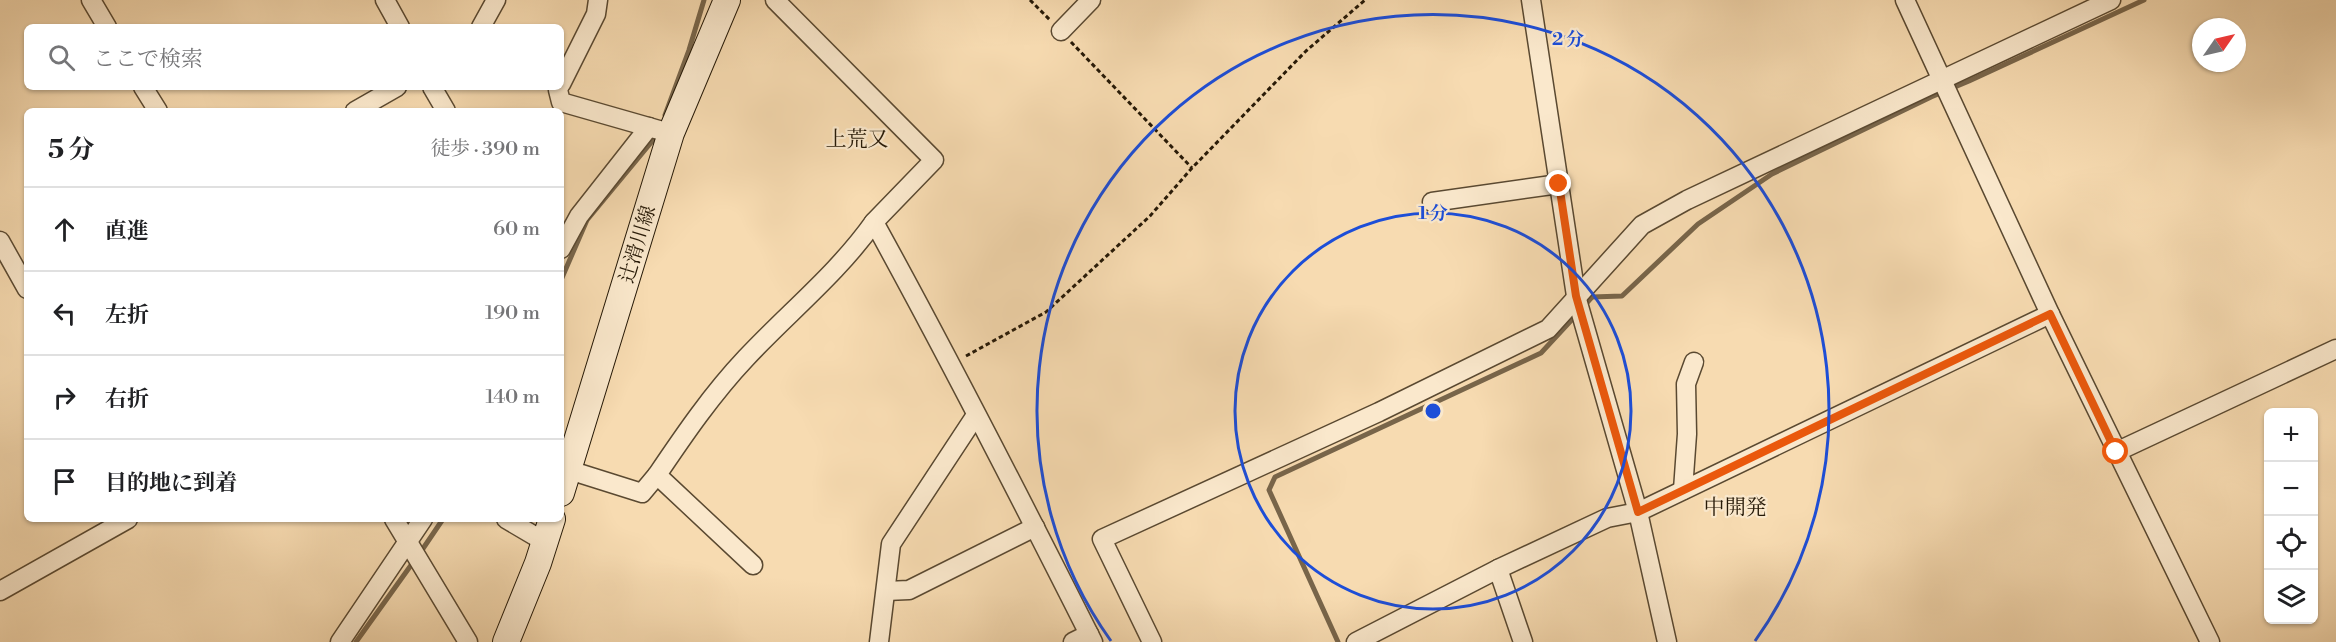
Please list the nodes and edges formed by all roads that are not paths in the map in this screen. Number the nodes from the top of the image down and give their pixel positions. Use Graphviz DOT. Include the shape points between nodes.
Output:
graph roads {
  1 [pos="91,0"];
  2 [pos="385,0"];
  3 [pos="496,0"];
  4 [pos="598,0"];
  5 [pos="728,0"];
  6 [pos="775,0"];
  7 [pos="1091,0"];
  8 [pos="1531,0"];
  9 [pos="1905,0"];
  10 [pos="2111,0"];
  11 [pos="105,24"];
  12 [pos="397,24"];
  13 [pos="483,24"];
  14 [pos="1061,31"];
  15 [pos="1943,78"];
  16 [pos="564,81"];
  17 [pos="145,90"];
  18 [pos="392,90"];
  19 [pos="434,90"];
  20 [pos="557,96"];
  21 [pos="156,108"];
  22 [pos="360,108"];
  23 [pos="444,108"];
  24 [pos="660,130"];
  25 [pos="1559,184"];
  26 [pos="1432,202"];
  27 [pos="874,222"];
  28 [pos="0,241"];
  29 [pos="564,244"];
  30 [pos="24,284"];
  31 [pos="1576,296"];
  32 [pos="2050,314"];
  33 [pos="2336,349"];
  34 [pos="1694,362"];
  35 [pos="976,415"];
  36 [pos="2116,452"];
  37 [pos="657,475"];
  38 [pos="565,481"];
  39 [pos="1683,490"];
  40 [pos="1638,512"];
  41 [pos="123,522"];
  42 [pos="396,522"];
  43 [pos="421,522"];
  44 [pos="518,522"];
  45 [pos="1035,527"];
  46 [pos="549,530"];
  47 [pos="408,543"];
  48 [pos="753,565"];
  49 [pos="1498,569"];
  50 [pos="0,591"];
  51 [pos="886,591"];
  52 [pos="1085,639"];
  53 [pos="340,642"];
  54 [pos="468,642"];
  55 [pos="506,642"];
  56 [pos="879,642"];
  57 [pos="1152,642"];
  58 [pos="1356,642"];
  59 [pos="1523,642"];
  60 [pos="1667,642"];
  61 [pos="2210,642"];
  1 -- 11 [label="street"];
  2 -- 12 [label="street"];
  3 -- 13 [label="street"];
  4 -- 16 [label="street" via="596,14"];
  5 -- 24 [label="main road, 辻滑川線"];
  6 -- 27 [label="street" via="934,160"];
  7 -- 14 [label="street"];
  8 -- 25 [label="street"];
  9 -- 15 [label="street"];
  10 -- 15 [label="street"];
  15 -- 31 [label="street" via="1642,225"];
  15 -- 32 [label="street"];
  17 -- 21 [label="street"];
  18 -- 22 [label="street"];
  19 -- 23 [label="street"];
  20 -- 24 [label="street"];
  24 -- 29 [label="street" via="579,216"];
  24 -- 38 [label="main road, 辻滑川線"];
  25 -- 26 [label="street"];
  25 -- 31 [label="street"];
  27 -- 35 [label="street"];
  27 -- 37 [label="street" via="858,245 744,360 688,429"];
  28 -- 30 [label="street"];
  31 -- 40 [label="street"];
  31 -- 57 [label="street" via="1548,329 1379,412 1102,539"];
  32 -- 36 [label="street"];
  32 -- 39 [label="street"];
  33 -- 36 [label="street"];
  34 -- 39 [label="street" via="1686,384"];
  35 -- 45 [label="street"];
  35 -- 51 [label="street" via="891,544"];
  36 -- 61 [label="street"];
  37 -- 38 [label="street" via="642,492"];
  37 -- 48 [label="street"];
  39 -- 40 [label="street"];
  40 -- 49 [label="street" via="1607,518"];
  40 -- 60 [label="street"];
  41 -- 50 [label="street"];
  42 -- 47 [label="street"];
  43 -- 47 [label="street"];
  44 -- 46 [label="street"];
  45 -- 51 [label="street" via="909,590"];
  45 -- 52 [label="street"];
  46 -- 55 [label="main road"];
  47 -- 53 [label="street"];
  47 -- 54 [label="street"];
  49 -- 58 [label="street"];
  49 -- 59 [label="street"];
  51 -- 56 [label="street"];
}
